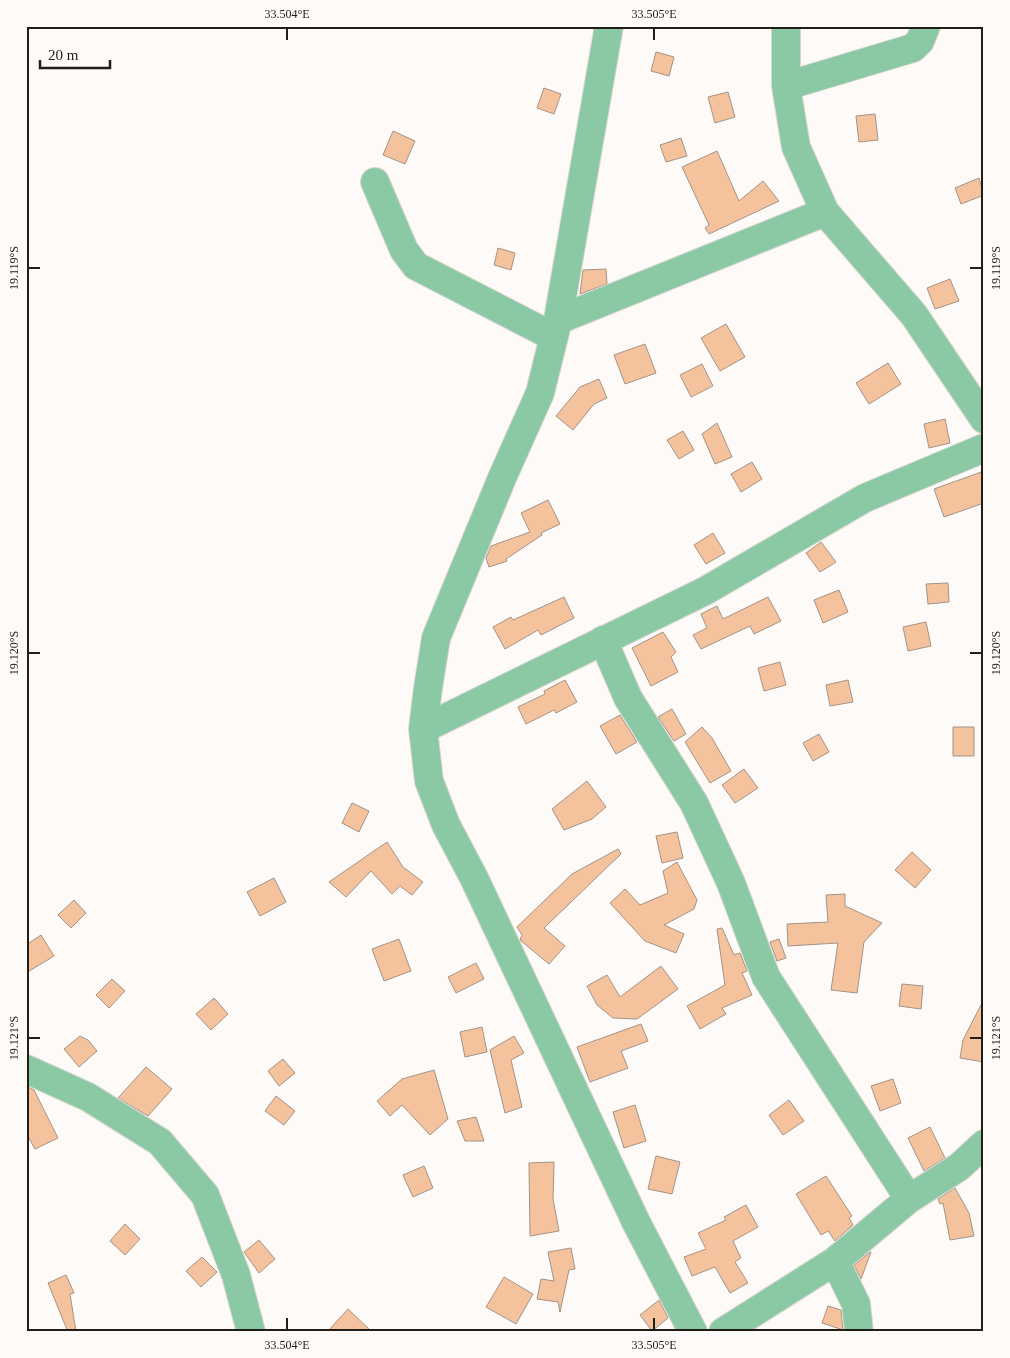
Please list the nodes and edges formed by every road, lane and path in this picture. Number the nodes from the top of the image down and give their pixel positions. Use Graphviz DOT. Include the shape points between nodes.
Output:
graph roads {
  1 [pos="609,26"];
  2 [pos="786,26"];
  3 [pos="926,26"];
  4 [pos="786,86"];
  5 [pos="375,182"];
  6 [pos="824,212"];
  7 [pos="556,328"];
  8 [pos="984,419"];
  9 [pos="984,448"];
  10 [pos="603,640"];
  11 [pos="423,729"];
  12 [pos="26,1069"];
  13 [pos="984,1144"];
  14 [pos="910,1199"];
  15 [pos="835,1261"];
  16 [pos="251,1332"];
  17 [pos="693,1332"];
  18 [pos="723,1332"];
  19 [pos="859,1332"];
  1 -- 7 [label="street"];
  2 -- 4 [label="street"];
  3 -- 4 [label="street" via="913,48"];
  4 -- 6 [label="street" via="796,148"];
  5 -- 7 [label="street" via="404,250 416,266"];
  6 -- 7 [label="street"];
  6 -- 8 [label="street" via="914,315"];
  7 -- 11 [label="street" via="540,393 436,638"];
  9 -- 10 [label="street" via="865,498 705,591"];
  10 -- 11 [label="street"];
  10 -- 14 [label="street" via="628,698 694,803 731,883 766,977"];
  11 -- 17 [label="street" via="429,781 446,825 636,1222"];
  12 -- 16 [label="street" via="88,1097 160,1142 205,1195 236,1275"];
  13 -- 14 [label="street" via="959,1167"];
  14 -- 15 [label="street"];
  15 -- 18 [label="street"];
  15 -- 19 [label="street" via="856,1304"];
}
